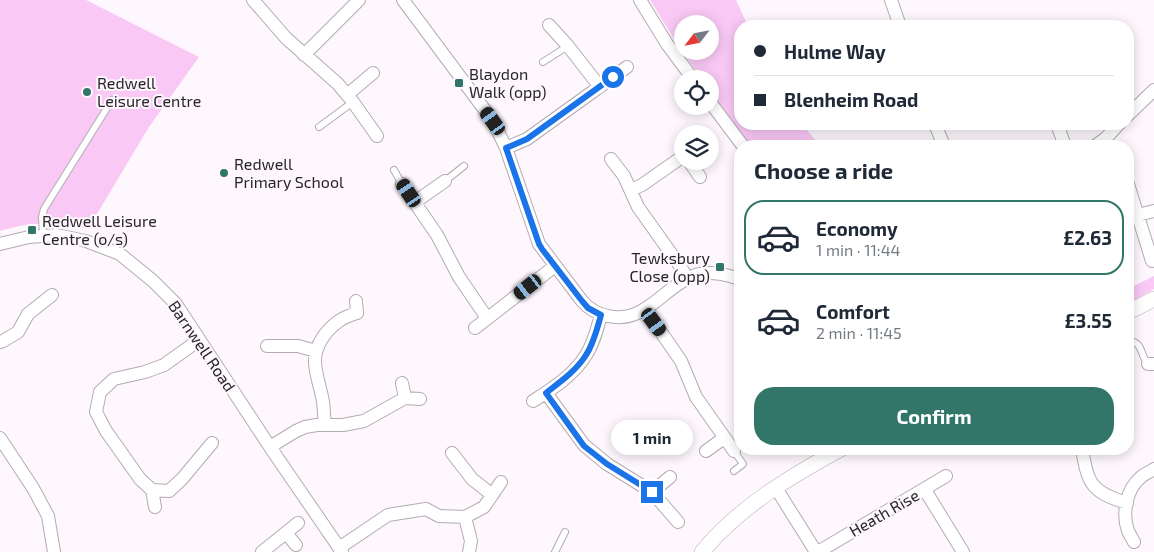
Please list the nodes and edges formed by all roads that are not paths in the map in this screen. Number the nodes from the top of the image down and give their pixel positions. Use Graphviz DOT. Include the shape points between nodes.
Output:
graph roads {
  1 [pos="253,0"];
  2 [pos="359,0"];
  3 [pos="404,0"];
  4 [pos="640,0"];
  5 [pos="891,0"];
  6 [pos="898,20"];
  7 [pos="549,25"];
  8 [pos="568,46"];
  9 [pos="304,55"];
  10 [pos="543,62"];
  11 [pos="627,67"];
  12 [pos="686,70"];
  13 [pos="373,73"];
  14 [pos="600,87"];
  15 [pos="1154,90"];
  16 [pos="350,99"];
  17 [pos="112,100"];
  18 [pos="1134,109"];
  19 [pos="719,114"];
  20 [pos="318,128"];
  21 [pos="377,136"];
  22 [pos="738,140"];
  23 [pos="506,148"];
  24 [pos="611,159"];
  25 [pos="674,163"];
  26 [pos="464,166"];
  27 [pos="394,170"];
  28 [pos="695,170"];
  29 [pos="700,177"];
  30 [pos="445,181"];
  31 [pos="402,184"];
  32 [pos="631,190"];
  33 [pos="415,202"];
  34 [pos="1134,205"];
  35 [pos="1154,210"];
  36 [pos="1137,215"];
  37 [pos="43,236"];
  38 [pos="0,244"];
  39 [pos="1152,261"];
  40 [pos="555,266"];
  41 [pos="734,277"];
  42 [pos="687,278"];
  43 [pos="52,295"];
  44 [pos="1154,299"];
  45 [pos="356,301"];
  46 [pos="645,309"];
  47 [pos="1134,309"];
  48 [pos="601,315"];
  49 [pos="487,318"];
  50 [pos="475,328"];
  51 [pos="199,340"];
  52 [pos="0,342"];
  53 [pos="1134,342"];
  54 [pos="267,346"];
  55 [pos="316,351"];
  56 [pos="1151,364"];
  57 [pos="402,383"];
  58 [pos="546,393"];
  59 [pos="404,398"];
  60 [pos="420,399"];
  61 [pos="532,400"];
  62 [pos="325,425"];
  63 [pos="0,438"];
  64 [pos="724,438"];
  65 [pos="212,442"];
  66 [pos="270,448"];
  67 [pos="706,451"];
  68 [pos="734,451"];
  69 [pos="452,454"];
  70 [pos="737,455"];
  71 [pos="830,455"];
  72 [pos="1083,455"];
  73 [pos="1154,469"];
  74 [pos="734,471"];
  75 [pos="946,476"];
  76 [pos="670,477"];
  77 [pos="501,482"];
  78 [pos="776,488"];
  79 [pos="152,490"];
  80 [pos="925,490"];
  81 [pos="652,492"];
  82 [pos="492,494"];
  83 [pos="1126,503"];
  84 [pos="155,507"];
  85 [pos="465,517"];
  86 [pos="678,522"];
  87 [pos="298,523"];
  88 [pos="565,532"];
  89 [pos="286,533"];
  90 [pos="1134,542"];
  91 [pos="296,545"];
  92 [pos="340,550"];
  93 [pos="54,552"];
  94 [pos="262,552"];
  95 [pos="469,552"];
  96 [pos="555,552"];
  97 [pos="702,552"];
  98 [pos="817,552"];
  99 [pos="964,552"];
  1 -- 9 [label="street"];
  2 -- 9 [label="street"];
  3 -- 23 [label="street" via="493,121"];
  4 -- 12 [label="street"];
  5 -- 6 [label="street"];
  7 -- 8 [label="street"];
  8 -- 10 [label="lane"];
  8 -- 14 [label="street"];
  9 -- 16 [label="street" via="338,84"];
  11 -- 14 [label="street"];
  13 -- 16 [label="street"];
  14 -- 23 [label="street" via="527,139"];
  15 -- 18 [label="street"];
  16 -- 20 [label="lane"];
  16 -- 21 [label="street"];
  17 -- 37 [label="lane" via="44,209"];
  19 -- 22 [label="street"];
  23 -- 40 [label="street" via="539,244"];
  24 -- 32 [label="street"];
  25 -- 32 [label="street"];
  26 -- 30 [label="lane"];
  27 -- 31 [label="lane"];
  28 -- 29 [label="street"];
  30 -- 33 [label="street"];
  31 -- 33 [label="street"];
  32 -- 42 [label="street" via="638,207"];
  33 -- 49 [label="street"];
  34 -- 36 [label="street"];
  35 -- 36 [label="street"];
  36 -- 39 [label="street"];
  37 -- 38 [label="street, Barnwell Road"];
  37 -- 51 [label="street, Barnwell Road" via="56,235 86,242 120,254 153,280 176,304"];
  40 -- 48 [label="street" via="588,308"];
  40 -- 49 [label="street"];
  41 -- 42 [label="street" via="719,273"];
  42 -- 46 [label="street"];
  43 -- 52 [label="street" via="28,314 18,332"];
  44 -- 47 [label="street"];
  45 -- 55 [label="street" via="357,313 329,329"];
  46 -- 48 [label="street" via="629,317"];
  46 -- 64 [label="street" via="681,361 696,397"];
  48 -- 58 [label="street" via="586,356"];
  49 -- 50 [label="street"];
  51 -- 66 [label="street, Barnwell Road"];
  51 -- 79 [label="street" via="164,365 114,379 100,392 96,412 106,431 140,479"];
  53 -- 56 [label="lane" via="1141,348 1146,362"];
  54 -- 55 [label="street" via="298,346"];
  55 -- 62 [label="street" via="314,361"];
  57 -- 59 [label="street"];
  58 -- 61 [label="street"];
  58 -- 81 [label="street" via="584,446"];
  59 -- 60 [label="street"];
  59 -- 62 [label="street" via="364,421"];
  62 -- 66 [label="street" via="305,427"];
  63 -- 93 [label="street" via="48,516"];
  64 -- 67 [label="street"];
  64 -- 68 [label="street"];
  65 -- 79 [label="street" via="169,491"];
  66 -- 92 [label="street, Barnwell Road"];
  69 -- 82 [label="street" via="472,479"];
  70 -- 74 [label="lane" via="743,464"];
  71 -- 78 [label="street"];
  72 -- 83 [label="street" via="1086,474 1093,486 1109,498"];
  73 -- 83 [label="street" via="1130,490"];
  75 -- 80 [label="street, Heath Rise"];
  76 -- 81 [label="street"];
  77 -- 82 [label="street"];
  78 -- 97 [label="street" via="742,512"];
  78 -- 98 [label="street"];
  79 -- 84 [label="street"];
  80 -- 98 [label="street, Heath Rise"];
  80 -- 99 [label="street, Heath Rise"];
  81 -- 86 [label="street"];
  82 -- 85 [label="street" via="484,506"];
  83 -- 90 [label="street" via="1125,518"];
  85 -- 92 [label="street" via="439,516 426,509 388,514"];
  85 -- 95 [label="street" via="471,541"];
  87 -- 89 [label="street"];
  88 -- 96 [label="lane"];
  89 -- 91 [label="street"];
  89 -- 94 [label="street"];
}
